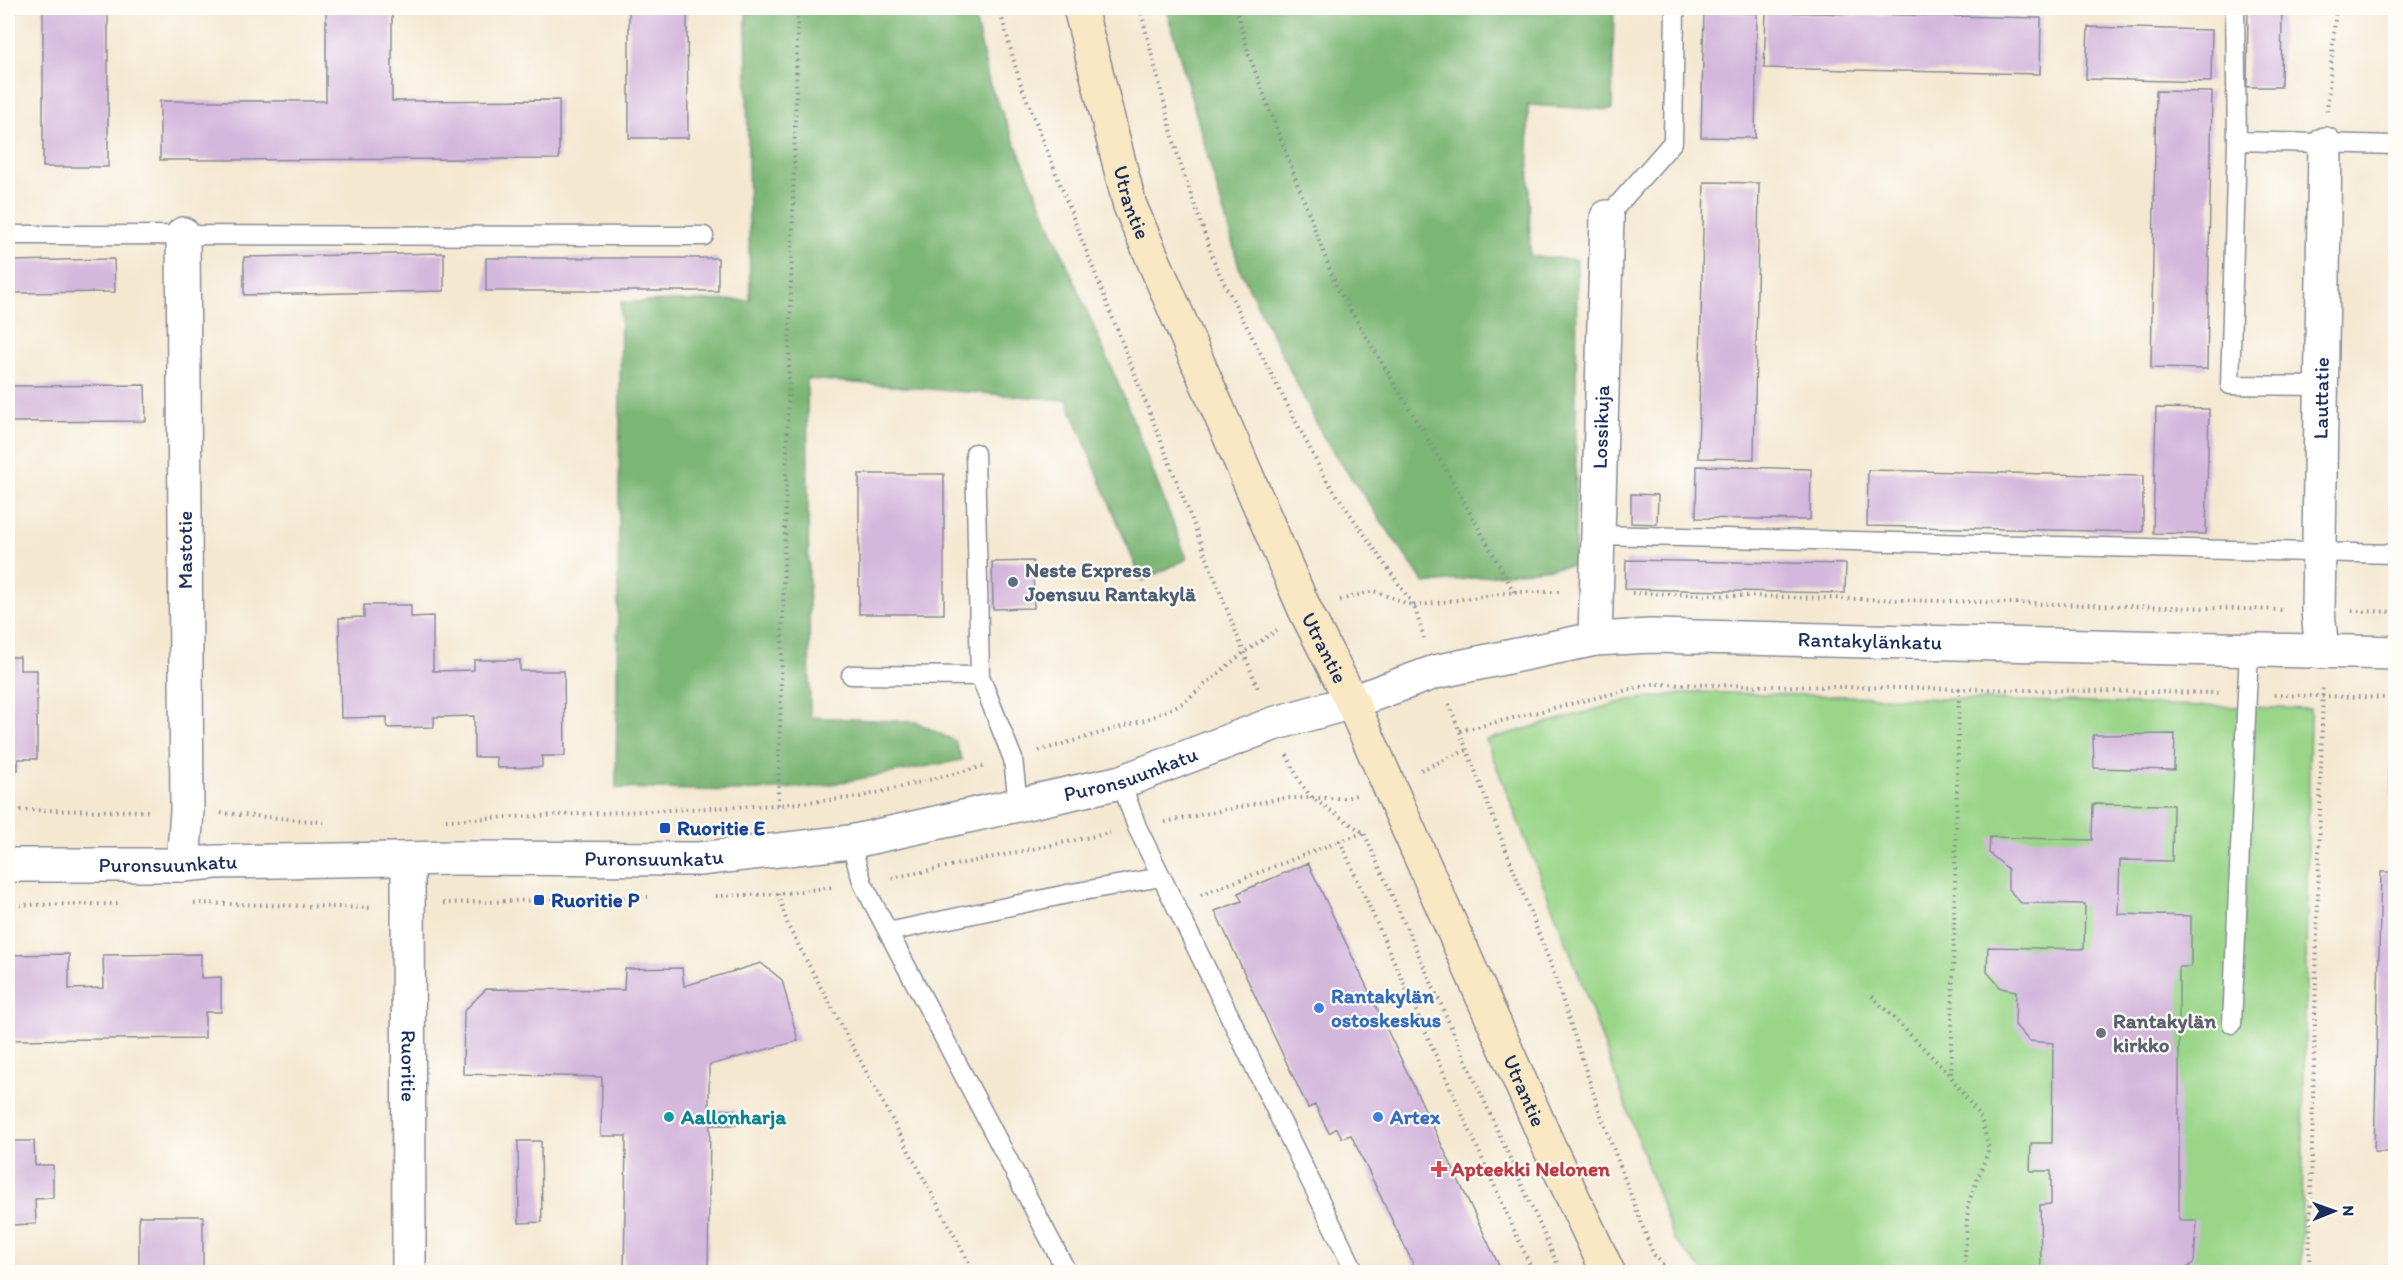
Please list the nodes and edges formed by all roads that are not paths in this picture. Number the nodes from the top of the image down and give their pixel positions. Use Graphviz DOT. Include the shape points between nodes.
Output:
graph roads {
  1 [pos="1080,8"];
  2 [pos="1675,8"];
  3 [pos="2235,8"];
  4 [pos="2237,141"];
  5 [pos="2325,144"];
  6 [pos="2396,145"];
  7 [pos="1607,217"];
  8 [pos="183,234"];
  9 [pos="8,235"];
  10 [pos="704,236"];
  11 [pos="2321,386"];
  12 [pos="975,453"];
  13 [pos="1598,535"];
  14 [pos="2319,553"];
  15 [pos="2396,554"];
  16 [pos="1595,639"];
  17 [pos="2249,650"];
  18 [pos="2322,652"];
  19 [pos="2396,653"];
  20 [pos="851,675"];
  21 [pos="980,676"];
  22 [pos="1352,702"];
  23 [pos="1120,782"];
  24 [pos="1018,804"];
  25 [pos="850,842"];
  26 [pos="408,859"];
  27 [pos="8,865"];
  28 [pos="183,865"];
  29 [pos="1161,877"];
  30 [pos="888,932"];
  31 [pos="2232,1023"];
  32 [pos="409,1272"];
  33 [pos="1067,1272"];
  34 [pos="1355,1272"];
  35 [pos="1608,1272"];
  1 -- 22 [label="main road, Utrantie" via="1130,206 1305,610"];
  2 -- 7 [label="lane" via="1673,142"];
  3 -- 4 [label="lane"];
  4 -- 5 [label="lane"];
  4 -- 11 [label="lane" via="2230,385"];
  5 -- 6 [label="lane"];
  5 -- 11 [label="street, Lauttatie"];
  7 -- 13 [label="street, Lossikuja"];
  8 -- 9 [label="lane"];
  8 -- 10 [label="lane"];
  8 -- 28 [label="street, Mastotie" via="187,811"];
  11 -- 14 [label="street, Lauttatie"];
  12 -- 21 [label="lane"];
  13 -- 14 [label="lane"];
  13 -- 16 [label="street, Lossikuja"];
  14 -- 15 [label="lane"];
  14 -- 18 [label="street, Lauttatie"];
  16 -- 17 [label="street, Rantakylänkatu" via="1651,636"];
  16 -- 22 [label="street, Rantakylänkatu" via="1435,672"];
  17 -- 18 [label="street, Rantakylänkatu"];
  17 -- 31 [label="lane"];
  18 -- 19 [label="street, Rantakylänkatu"];
  20 -- 21 [label="lane"];
  21 -- 24 [label="lane" via="1013,759"];
  22 -- 23 [label="street, Puronsuunkatu" via="1273,724"];
  22 -- 35 [label="main road, Utrantie"];
  23 -- 24 [label="street, Puronsuunkatu"];
  23 -- 29 [label="lane"];
  24 -- 25 [label="street, Puronsuunkatu"];
  25 -- 26 [label="street, Puronsuunkatu" via="699,859"];
  25 -- 30 [label="lane" via="863,884"];
  26 -- 28 [label="street, Puronsuunkatu"];
  26 -- 32 [label="street, Ruoritie"];
  27 -- 28 [label="street, Puronsuunkatu"];
  29 -- 30 [label="lane"];
  29 -- 34 [label="lane"];
  30 -- 33 [label="lane"];
}
